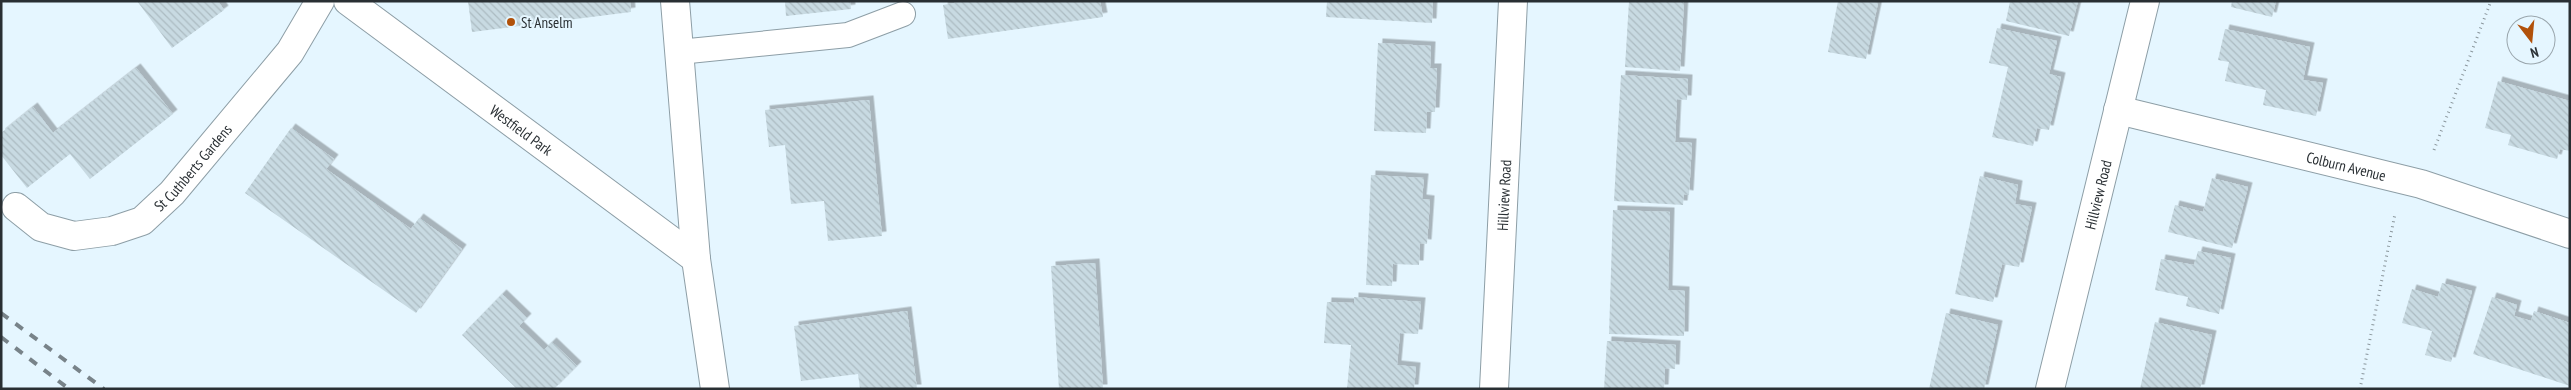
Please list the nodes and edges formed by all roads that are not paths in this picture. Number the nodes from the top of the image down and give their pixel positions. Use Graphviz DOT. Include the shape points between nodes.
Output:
graph roads {
  1 [pos="320,1"];
  2 [pos="348,1"];
  3 [pos="675,1"];
  4 [pos="1513,1"];
  5 [pos="2145,1"];
  6 [pos="902,14"];
  7 [pos="679,52"];
  8 [pos="2118,110"];
  9 [pos="16,207"];
  10 [pos="2570,234"];
  11 [pos="696,259"];
  12 [pos="715,389"];
  13 [pos="1494,389"];
  14 [pos="2050,389"];
  1 -- 9 [label="street, St Cuthberts Gardens" via="290,52 172,193 142,221 112,231 74,236 41,227"];
  2 -- 11 [label="street, Westfield Park"];
  3 -- 7 [label="street"];
  4 -- 13 [label="street, Hillview Road"];
  5 -- 8 [label="street, Hillview Road"];
  6 -- 7 [label="lane" via="848,35"];
  7 -- 11 [label="street"];
  8 -- 10 [label="street, Colburn Avenue" via="2420,184"];
  8 -- 14 [label="street, Hillview Road"];
  11 -- 12 [label="street"];
}
